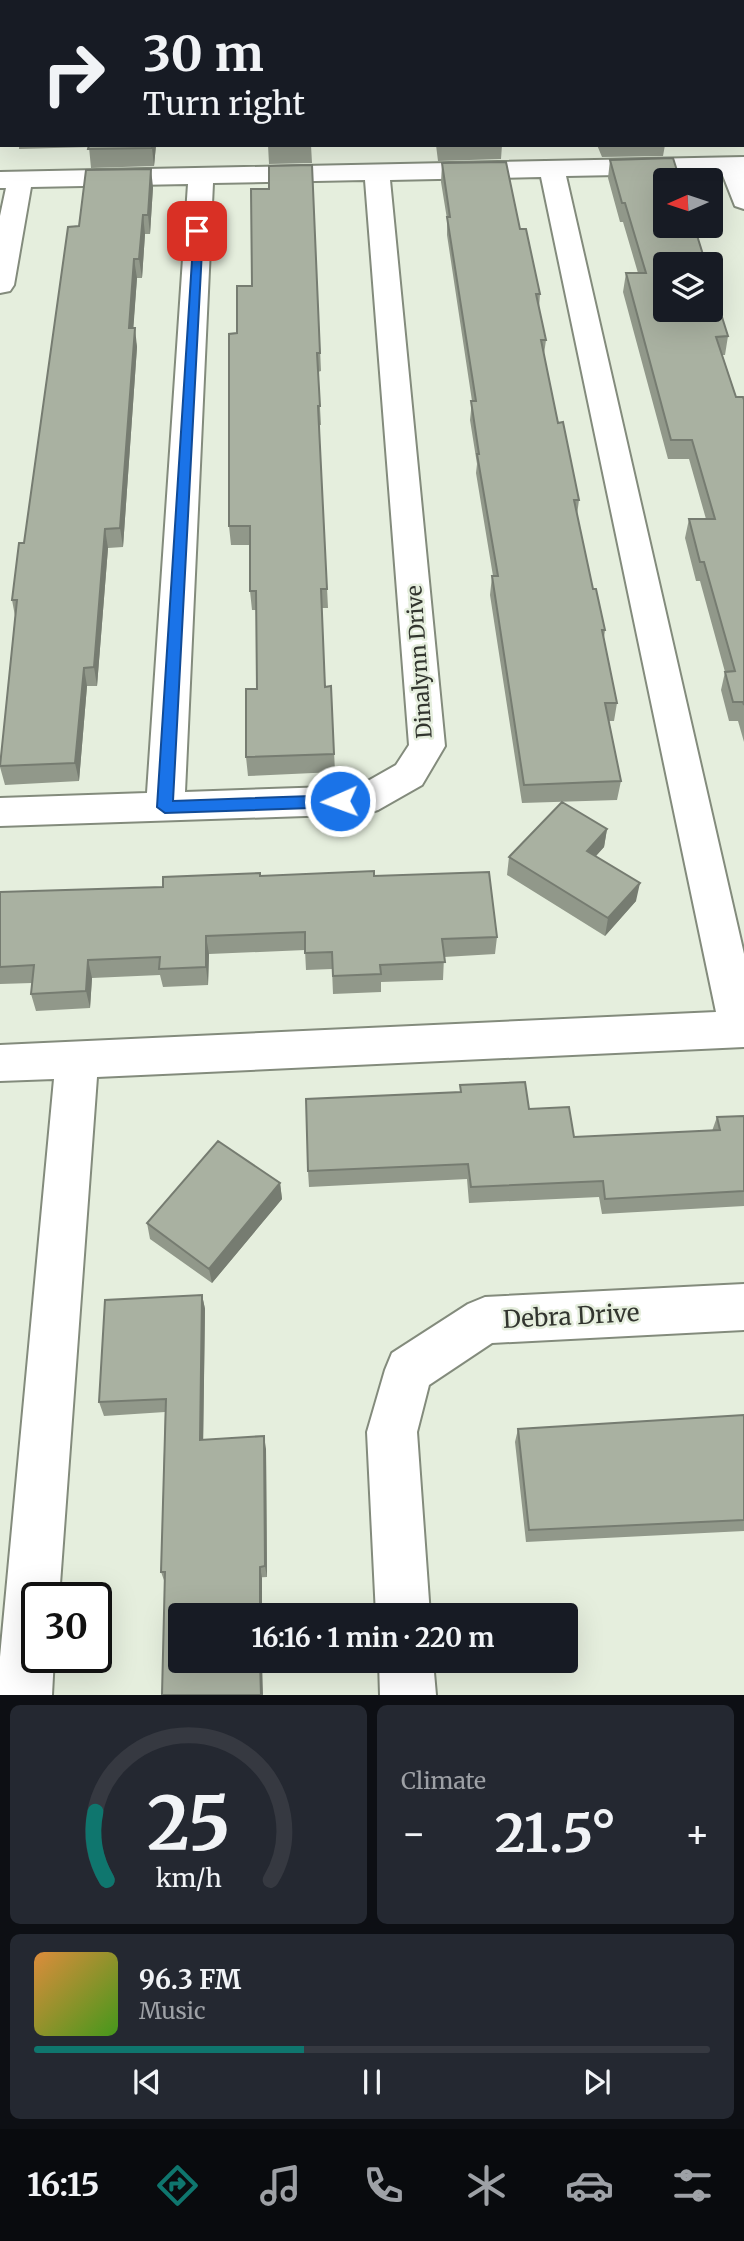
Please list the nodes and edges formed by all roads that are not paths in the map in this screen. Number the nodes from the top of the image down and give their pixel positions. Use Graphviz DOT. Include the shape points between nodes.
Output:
graph roads {
  1 [pos="738,165"];
  2 [pos="552,169"];
  3 [pos="377,172"];
  4 [pos="201,176"];
  5 [pos="10,180"];
  6 [pos="744,201"];
  7 [pos="0,285"];
  8 [pos="165,807"];
  9 [pos="0,812"];
  10 [pos="742,1029"];
  11 [pos="76,1061"];
  12 [pos="0,1063"];
  13 [pos="744,1307"];
  14 [pos="402,1603"];
  15 [pos="407,1673"];
  16 [pos="24,1695"];
  17 [pos="408,1695"];
  1 -- 2 [label="street"];
  1 -- 6 [label="street"];
  2 -- 3 [label="street"];
  2 -- 10 [label="street"];
  3 -- 4 [label="street"];
  3 -- 8 [label="street, Dinalynn Drive" via="427,746 409,775 365,800"];
  4 -- 5 [label="street"];
  4 -- 8 [label="street"];
  5 -- 7 [label="street"];
  8 -- 9 [label="street, Dinalynn Drive"];
  10 -- 11 [label="street"];
  11 -- 12 [label="street"];
  11 -- 16 [label="street"];
  13 -- 14 [label="street, Debra Drive" via="485,1320 409,1370 392,1432"];
  15 -- 17 [label="street"];
}
